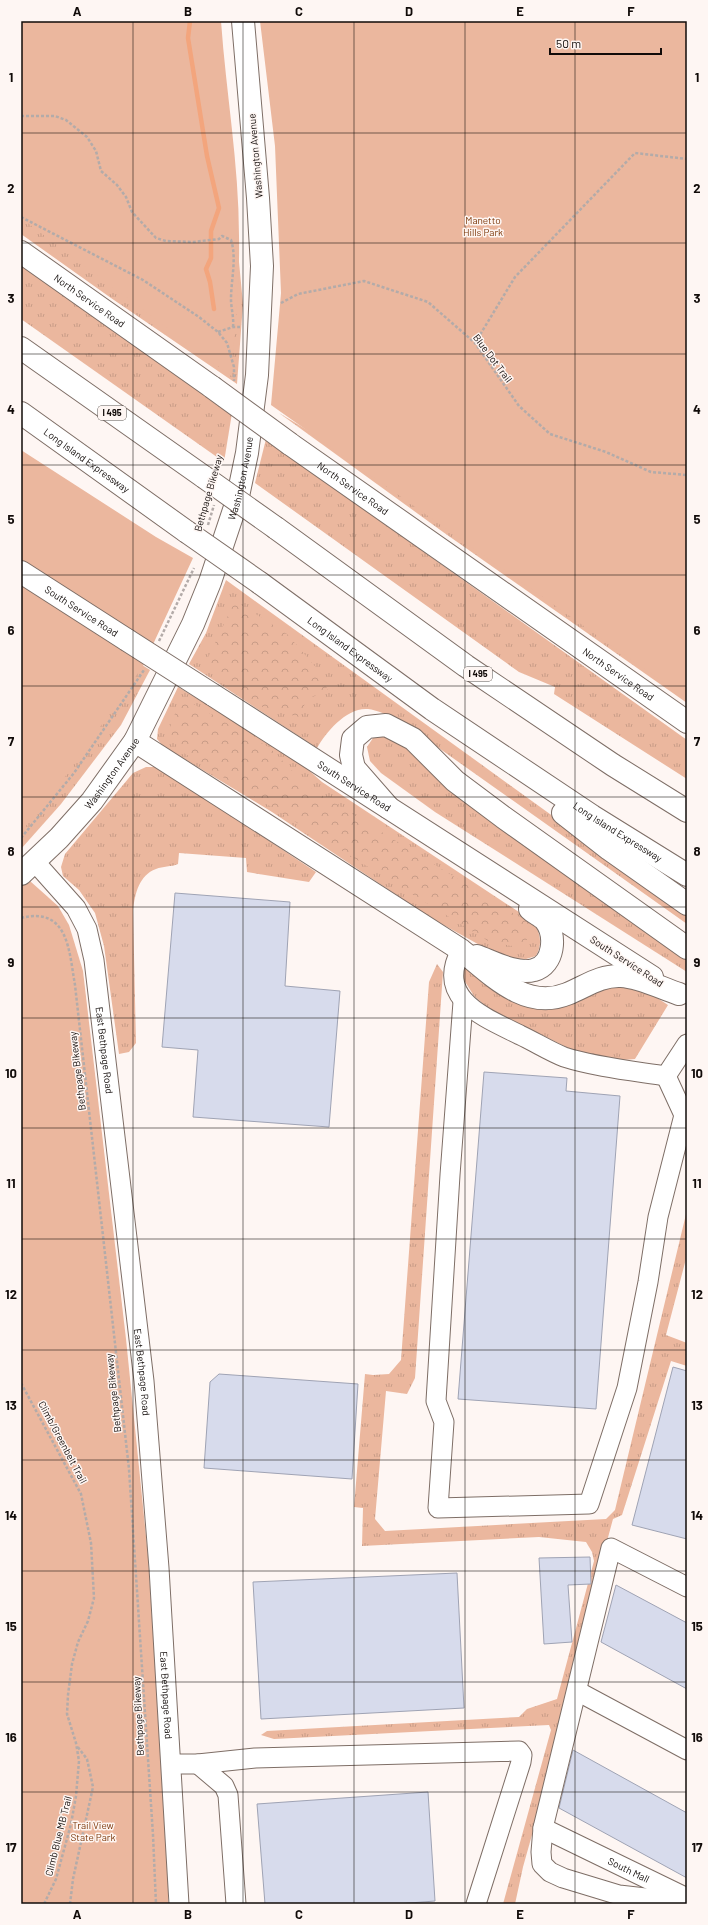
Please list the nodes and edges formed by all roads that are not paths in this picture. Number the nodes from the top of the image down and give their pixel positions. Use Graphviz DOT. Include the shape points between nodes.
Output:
graph roads {
  1 [pos="243,21"];
  2 [pos="21,252"];
  3 [pos="21,348"];
  4 [pos="21,413"];
  5 [pos="21,572"];
  6 [pos="432,709"];
  7 [pos="687,722"];
  8 [pos="135,741"];
  9 [pos="388,807"];
  10 [pos="687,811"];
  11 [pos="445,844"];
  12 [pos="28,868"];
  13 [pos="687,875"];
  14 [pos="687,904"];
  15 [pos="687,948"];
  16 [pos="461,950"];
  17 [pos="683,997"];
  18 [pos="464,1002"];
  19 [pos="687,1044"];
  20 [pos="666,1076"];
  21 [pos="687,1586"];
  22 [pos="577,1691"];
  23 [pos="687,1750"];
  24 [pos="172,1764"];
  25 [pos="198,1764"];
  26 [pos="544,1828"];
  27 [pos="687,1898"];
  28 [pos="179,1904"];
  29 [pos="236,1904"];
  30 [pos="476,1904"];
  1 -- 8 [label="main road, Washington Avenue" via="262,266 257,375 246,453 237,501 210,582 193,624"];
  2 -- 7 [label="main road, North Service Road, bridge"];
  3 -- 10 [label="main road, I 495, bridge" via="466,666 613,765"];
  4 -- 6 [label="main road, Long Island Expressway, bridge" via="197,530 260,583"];
  5 -- 9 [label="main road, South Service Road, bridge"];
  6 -- 13 [label="main road, Long Island Expressway" via="592,816"];
  6 -- 14 [label="main road" via="609,849"];
  8 -- 12 [label="main road, Washington Avenue" via="92,801"];
  8 -- 16 [label="main road"];
  9 -- 11 [label="main road, South Service Road"];
  9 -- 15 [label="main road" via="354,768 351,755 353,739 367,728 386,726 413,739 461,785"];
  11 -- 16 [label="main road" via="545,920 552,939 549,958 544,965 534,970 522,971"];
  11 -- 17 [label="main road, South Service Road"];
  12 -- 24 [label="street, East Bethpage Road" via="76,908 87,929 94,960 144,1381"];
  16 -- 17 [label="main road" via="504,984 536,998 556,997 601,978 620,976 630,977"];
  16 -- 18 [label="street" via="455,960 453,979"];
  18 -- 20 [label="street" via="485,1018 564,1057"];
  18 -- 20 [label="street" via="436,1401 444,1422 438,1508 588,1504 627,1388 658,1217 684,1115"];
  19 -- 20 [label="street"];
  21 -- 22 [label="street" via="611,1548"];
  22 -- 23 [label="street"];
  22 -- 26 [label="street"];
  24 -- 25 [label="street"];
  24 -- 28 [label="street, East Bethpage Road"];
  25 -- 29 [label="street" via="224,1786 228,1795"];
  25 -- 30 [label="street" via="255,1758 519,1751 522,1762"];
  26 -- 27 [label="street, South Mall"];
  26 -- 27 [label="street" via="542,1864 550,1872 619,1895 654,1899"];
}
